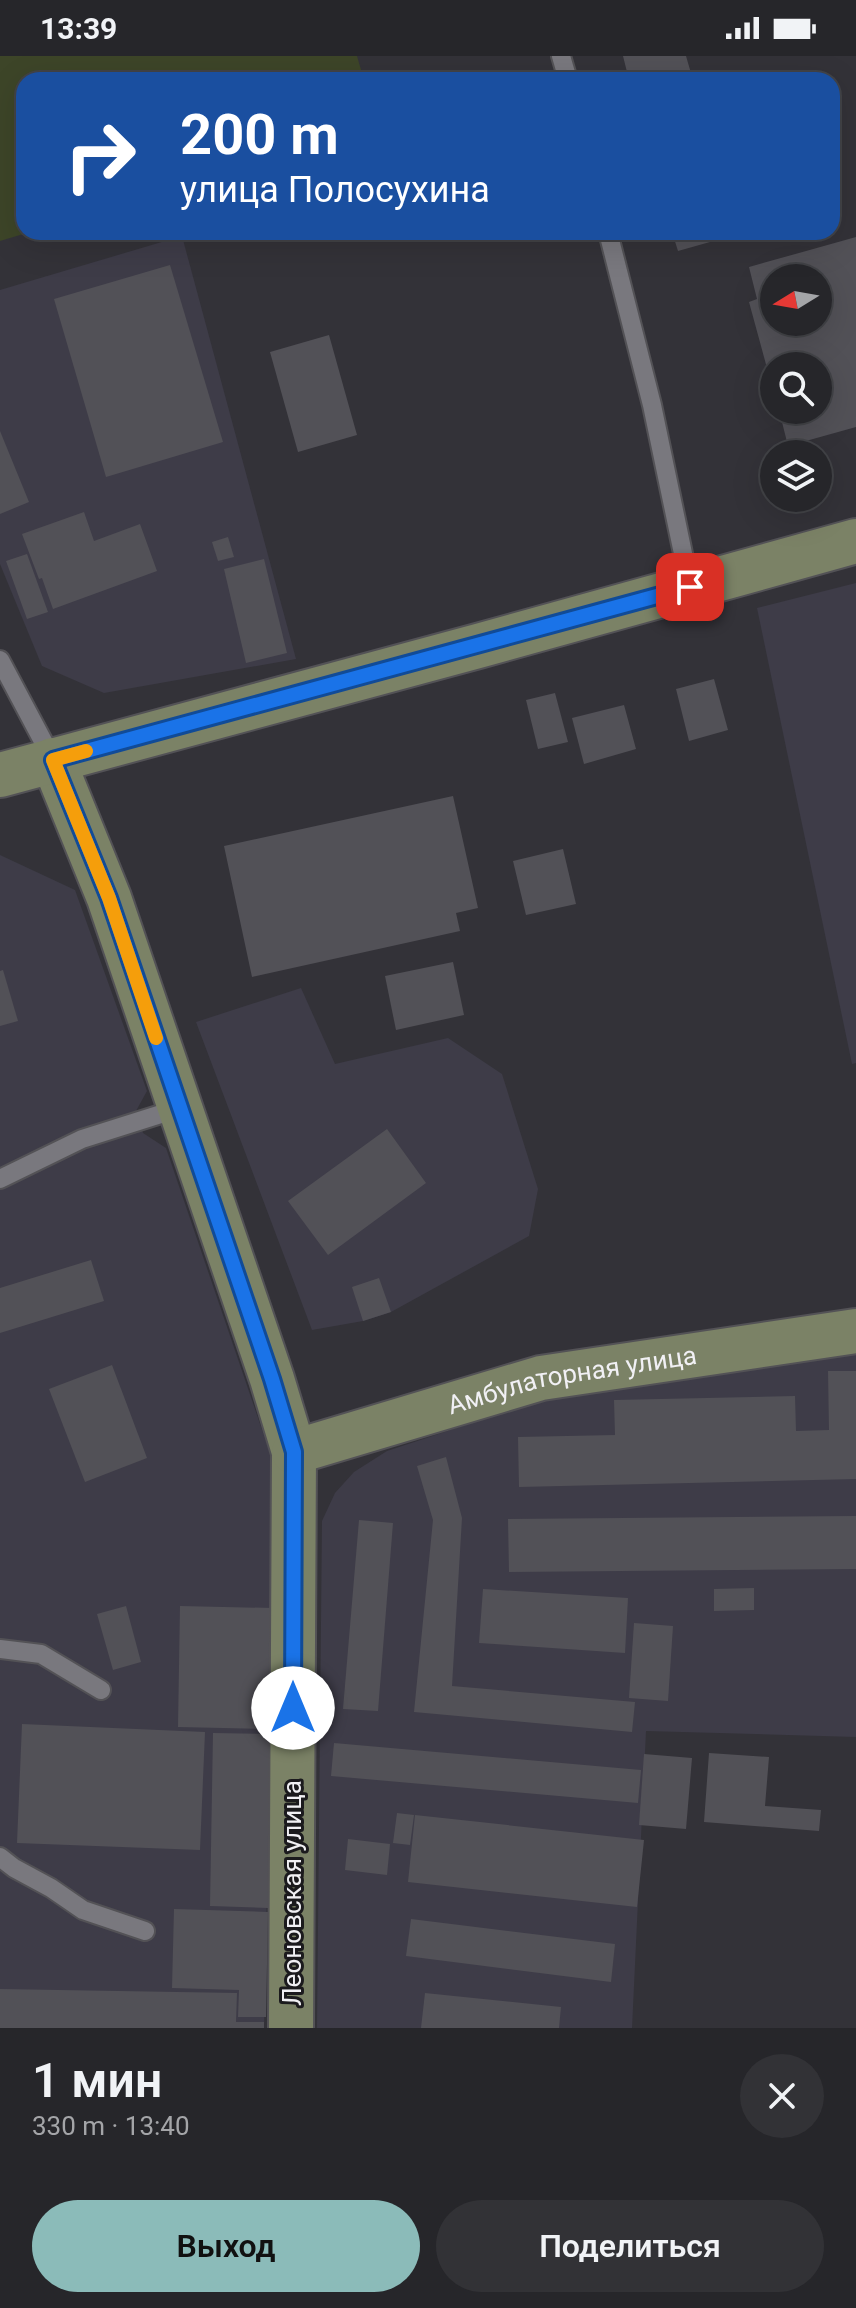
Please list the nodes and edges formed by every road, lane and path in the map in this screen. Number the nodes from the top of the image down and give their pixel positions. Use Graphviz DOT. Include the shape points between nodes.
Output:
graph roads {
  1 [pos="610,240"];
  2 [pos="856,541"];
  3 [pos="690,587"];
  4 [pos="0,660"];
  5 [pos="53,760"];
  6 [pos="0,775"];
  7 [pos="180,1108"];
  8 [pos="0,1179"];
  9 [pos="856,1331"];
  10 [pos="294,1452"];
  11 [pos="0,1649"];
  12 [pos="101,1690"];
  13 [pos="0,1857"];
  14 [pos="145,1931"];
  15 [pos="291,2028"];
  1 -- 3 [label="lane"];
  2 -- 3 [label="street"];
  3 -- 5 [label="street"];
  4 -- 5 [label="lane, Леоновская улица"];
  5 -- 6 [label="street"];
  5 -- 7 [label="street, Леоновская улица" via="109,898"];
  7 -- 8 [label="lane" via="82,1139"];
  7 -- 10 [label="street, Леоновская улица"];
  9 -- 10 [label="street, Амбулаторная улица" via="541,1378"];
  10 -- 15 [label="street, Леоновская улица"];
  11 -- 12 [label="lane" via="41,1654"];
  13 -- 14 [label="lane" via="83,1910"];
}
